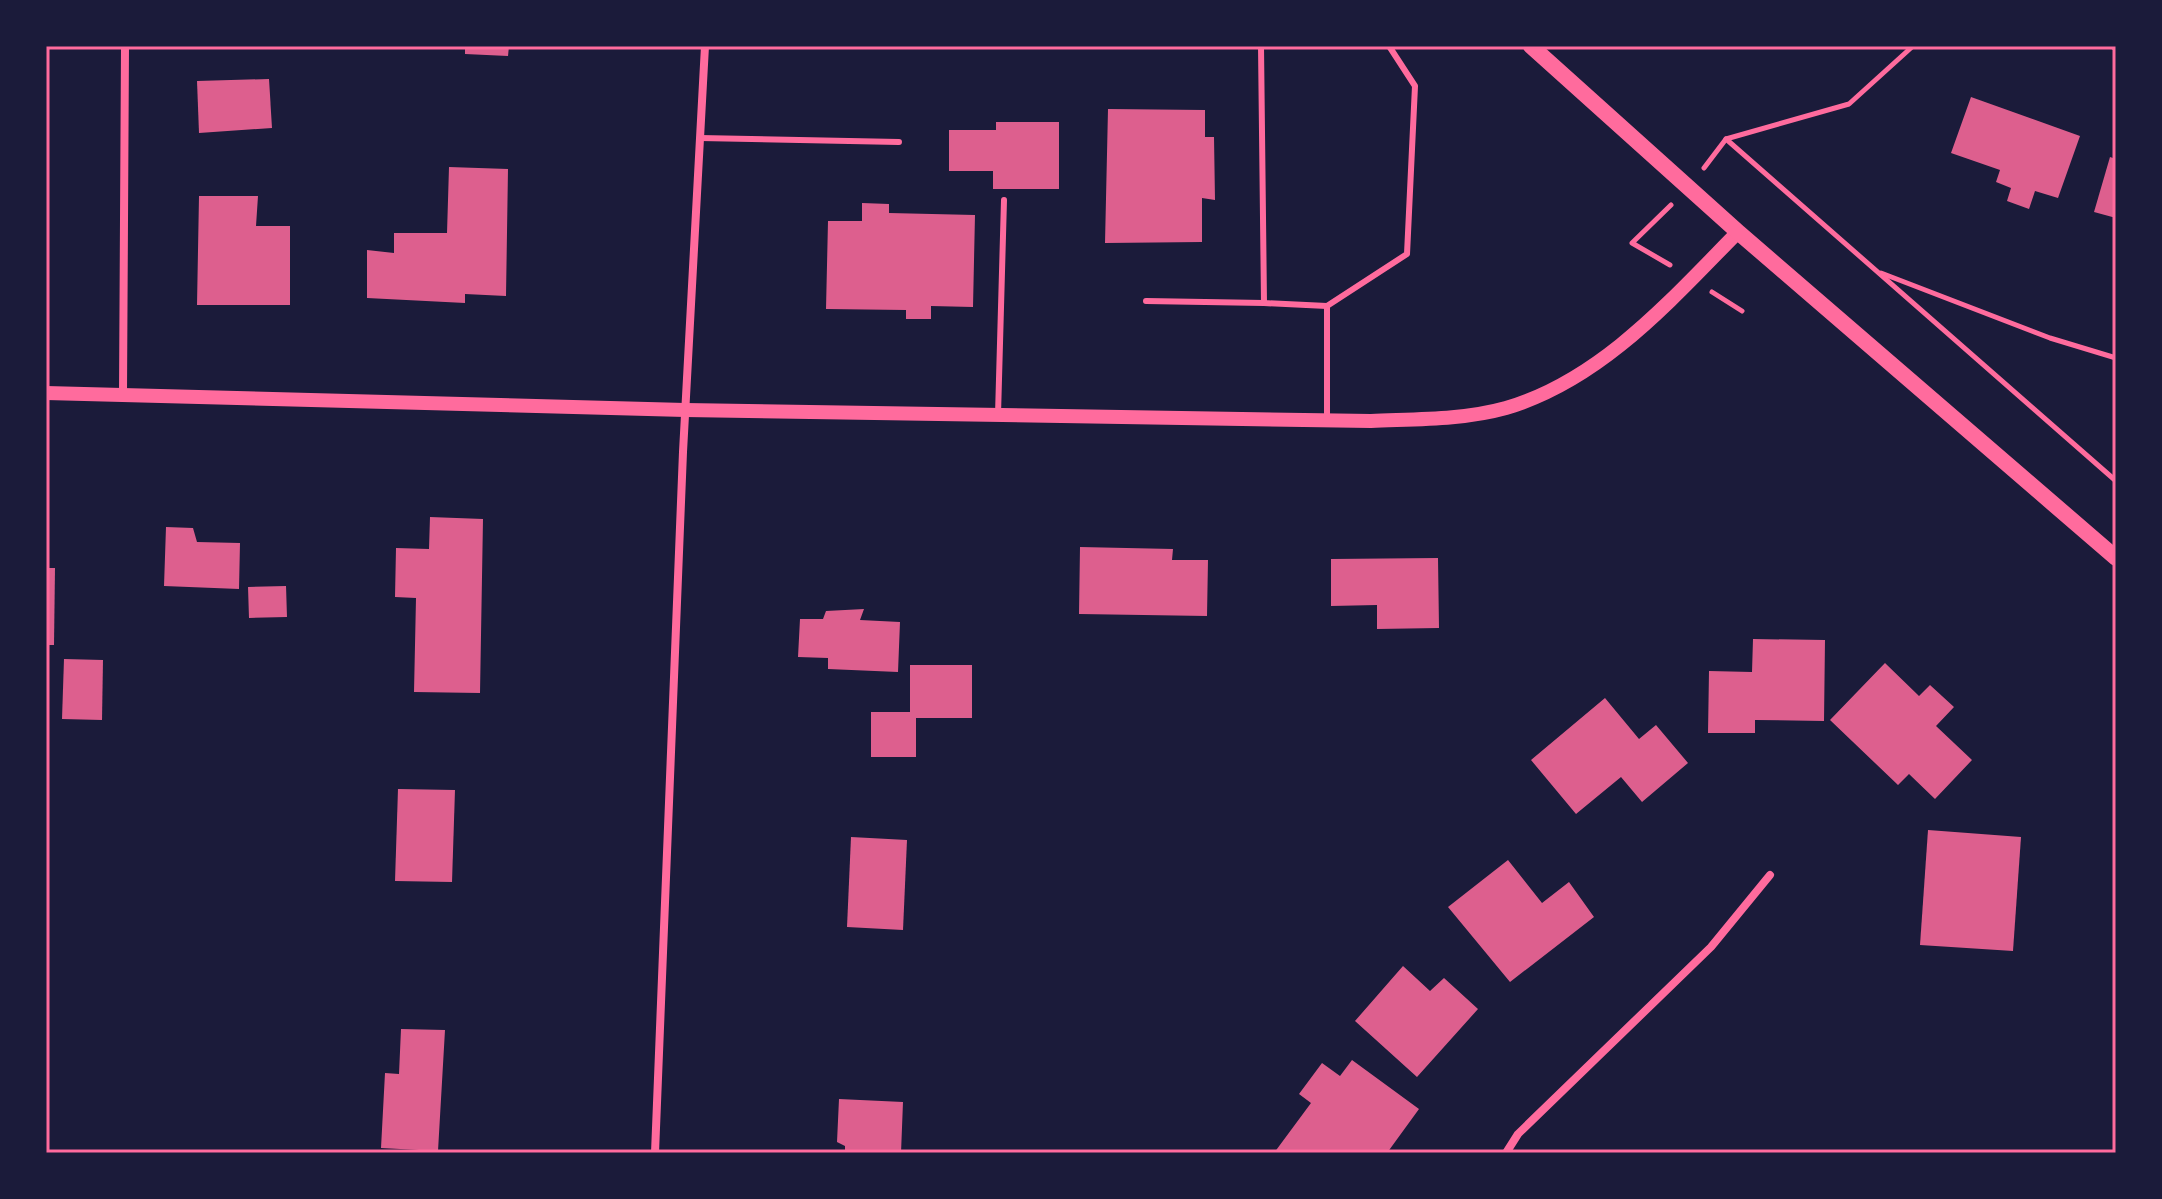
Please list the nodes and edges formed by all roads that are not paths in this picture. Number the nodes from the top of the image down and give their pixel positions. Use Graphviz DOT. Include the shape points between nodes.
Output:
graph roads {
  1 [pos="125,46"];
  2 [pos="705,46"];
  3 [pos="1246,46"];
  4 [pos="1261,46"];
  5 [pos="1389,46"];
  6 [pos="1531,46"];
  7 [pos="700,138"];
  8 [pos="899,142"];
  9 [pos="1004,200"];
  10 [pos="1738,232"];
  11 [pos="1146,301"];
  12 [pos="1264,303"];
  13 [pos="1327,306"];
  14 [pos="46,393"];
  15 [pos="123,394"];
  16 [pos="685,410"];
  17 [pos="998,415"];
  18 [pos="1327,420"];
  19 [pos="2116,558"];
  20 [pos="1770,875"];
  21 [pos="655,1153"];
  22 [pos="1506,1153"];
  1 -- 15 [label="street"];
  2 -- 7 [label="street"];
  3 -- 4 [label="lane"];
  4 -- 12 [label="lane"];
  5 -- 13 [label="lane" via="1415,86 1407,254"];
  6 -- 10 [label="main road"];
  7 -- 8 [label="lane"];
  7 -- 16 [label="street"];
  9 -- 17 [label="lane"];
  10 -- 18 [label="street" via="1600,362 1543,394 1463,416"];
  10 -- 19 [label="main road"];
  11 -- 12 [label="lane"];
  12 -- 13 [label="lane"];
  13 -- 18 [label="lane"];
  14 -- 15 [label="street"];
  15 -- 16 [label="street"];
  16 -- 17 [label="street"];
  16 -- 21 [label="street"];
  17 -- 18 [label="street"];
  20 -- 22 [label="street" via="1711,947 1518,1134"];
}
